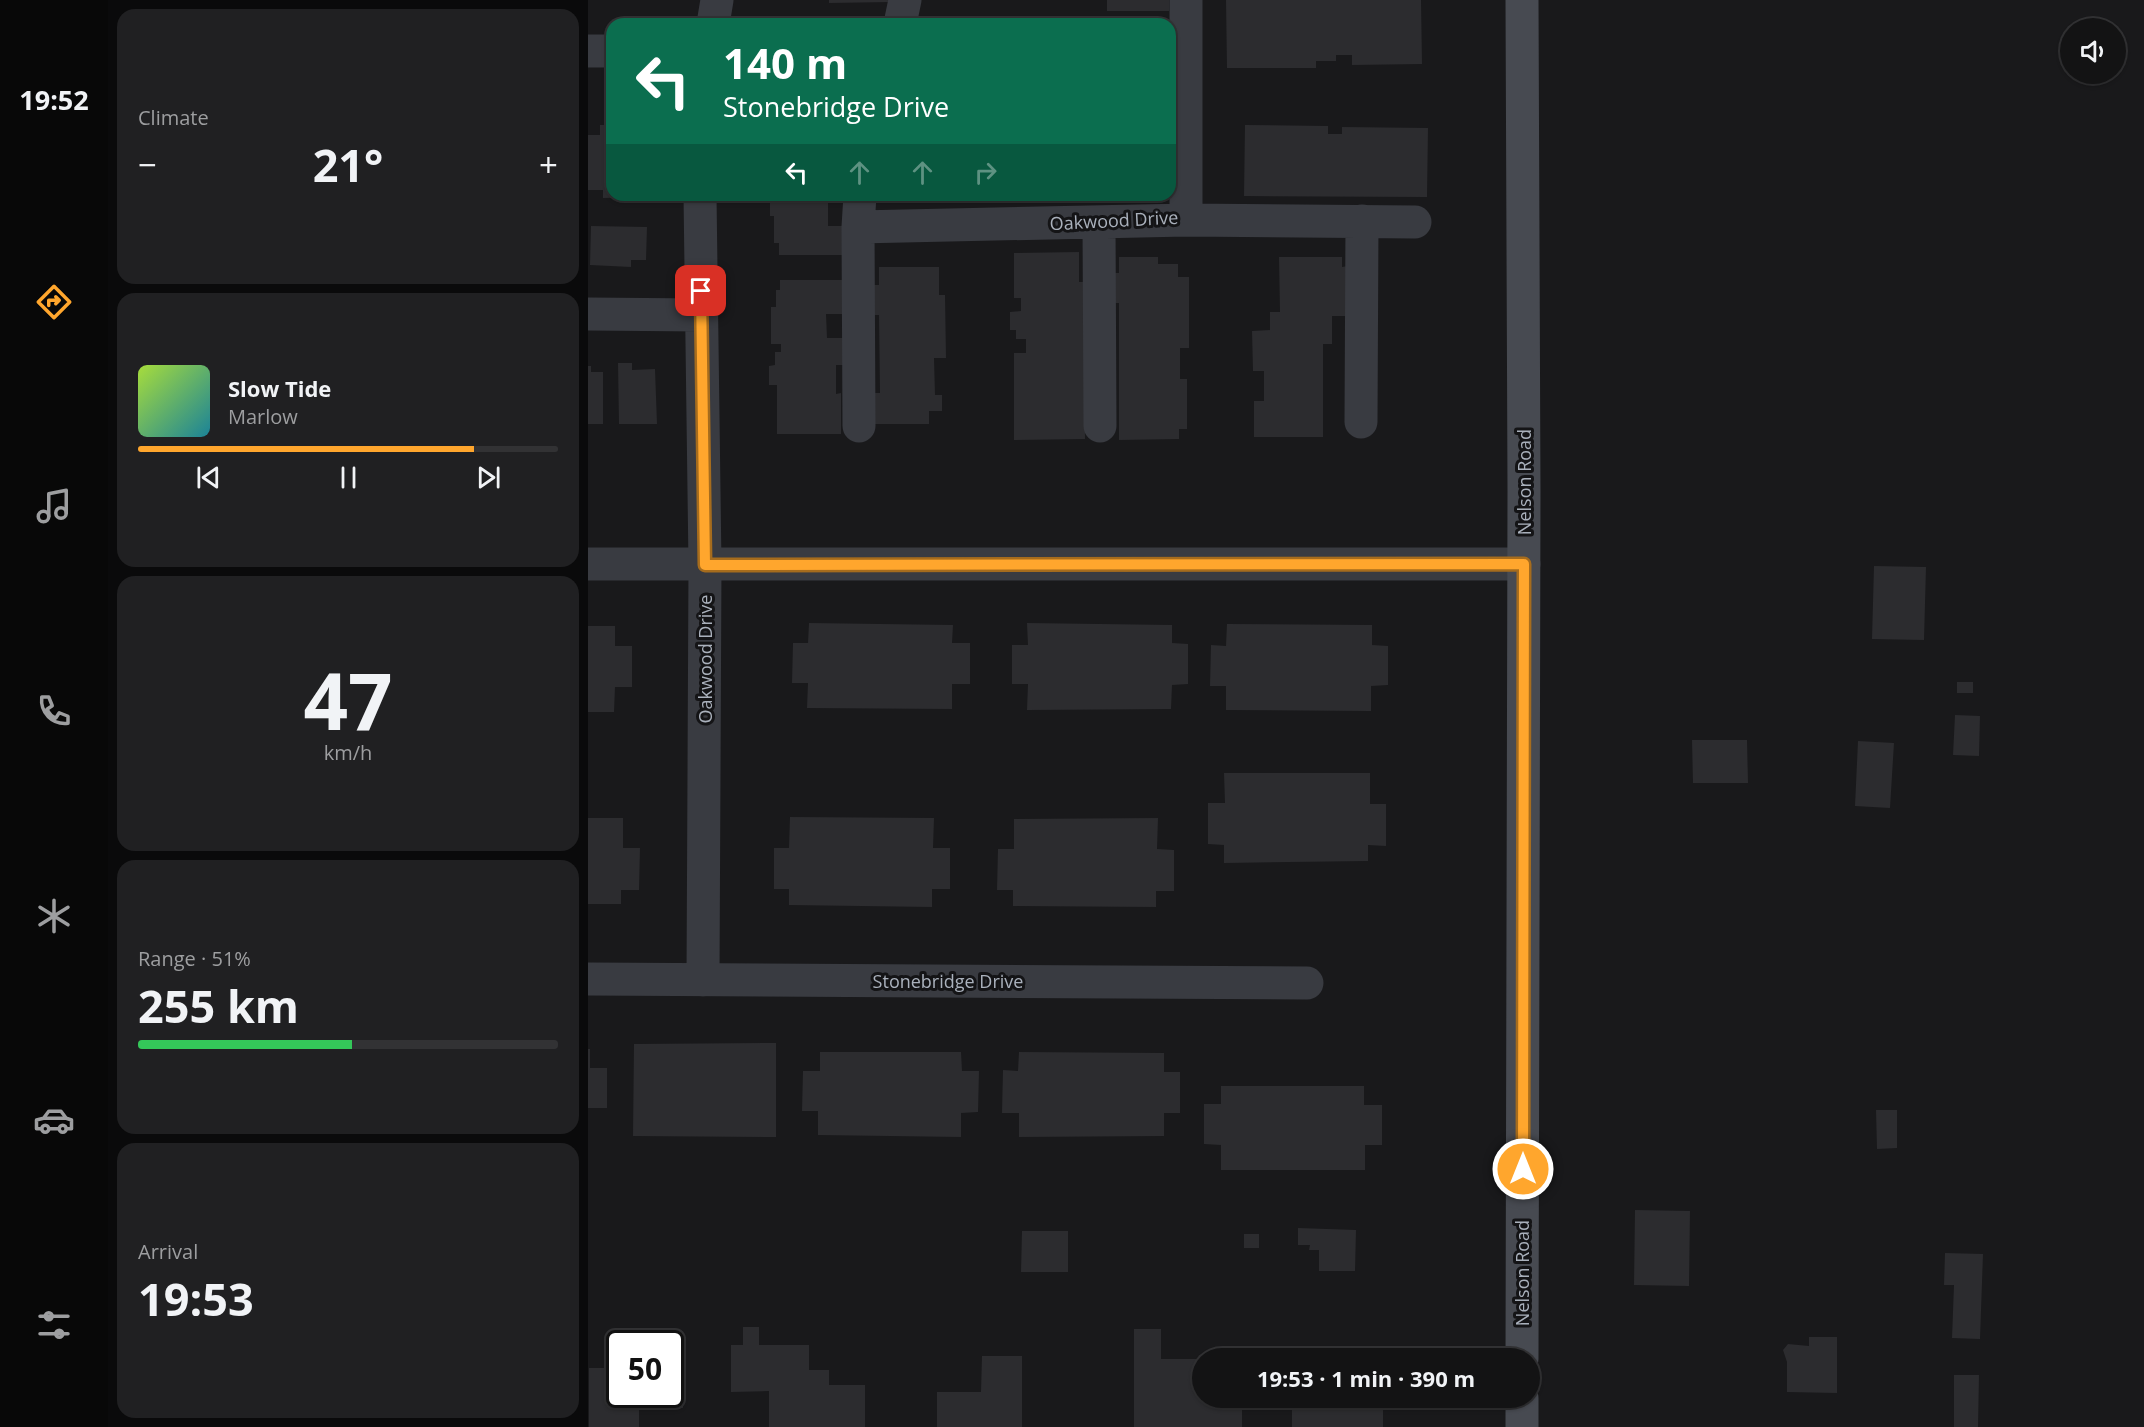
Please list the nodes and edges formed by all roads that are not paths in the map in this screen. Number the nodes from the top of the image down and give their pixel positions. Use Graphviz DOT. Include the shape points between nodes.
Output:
graph roads {
  1 [pos="717,0"];
  2 [pos="905,0"];
  3 [pos="1186,0"];
  4 [pos="1522,0"];
  5 [pos="714,18"];
  6 [pos="901,18"];
  7 [pos="588,51"];
  8 [pos="606,51"];
  9 [pos="700,201"];
  10 [pos="860,201"];
  11 [pos="1186,220"];
  12 [pos="1362,221"];
  13 [pos="1099,222"];
  14 [pos="1415,222"];
  15 [pos="858,227"];
  16 [pos="588,314"];
  17 [pos="701,315"];
  18 [pos="1361,422"];
  19 [pos="859,426"];
  20 [pos="1100,426"];
  21 [pos="588,564"];
  22 [pos="1524,564"];
  23 [pos="705,565"];
  24 [pos="588,979"];
  25 [pos="703,980"];
  26 [pos="1307,983"];
  27 [pos="1522,1348"];
  28 [pos="1522,1408"];
  29 [pos="1522,1427"];
  1 -- 5 [label="street"];
  2 -- 6 [label="street"];
  3 -- 11 [label="street, Oakwood Drive"];
  4 -- 22 [label="main road, Nelson Road"];
  7 -- 8 [label="street"];
  9 -- 17 [label="street, Oakwood Drive"];
  10 -- 15 [label="street"];
  11 -- 12 [label="street"];
  11 -- 13 [label="street, Oakwood Drive"];
  12 -- 14 [label="street"];
  12 -- 18 [label="street"];
  13 -- 15 [label="street, Oakwood Drive"];
  13 -- 20 [label="street"];
  15 -- 19 [label="street"];
  16 -- 17 [label="street"];
  17 -- 23 [label="street, Oakwood Drive"];
  21 -- 23 [label="street"];
  22 -- 23 [label="street"];
  22 -- 27 [label="main road, Nelson Road"];
  23 -- 25 [label="street, Oakwood Drive"];
  24 -- 25 [label="street, Stonebridge Drive"];
  25 -- 26 [label="street, Stonebridge Drive"];
  28 -- 29 [label="main road"];
}
